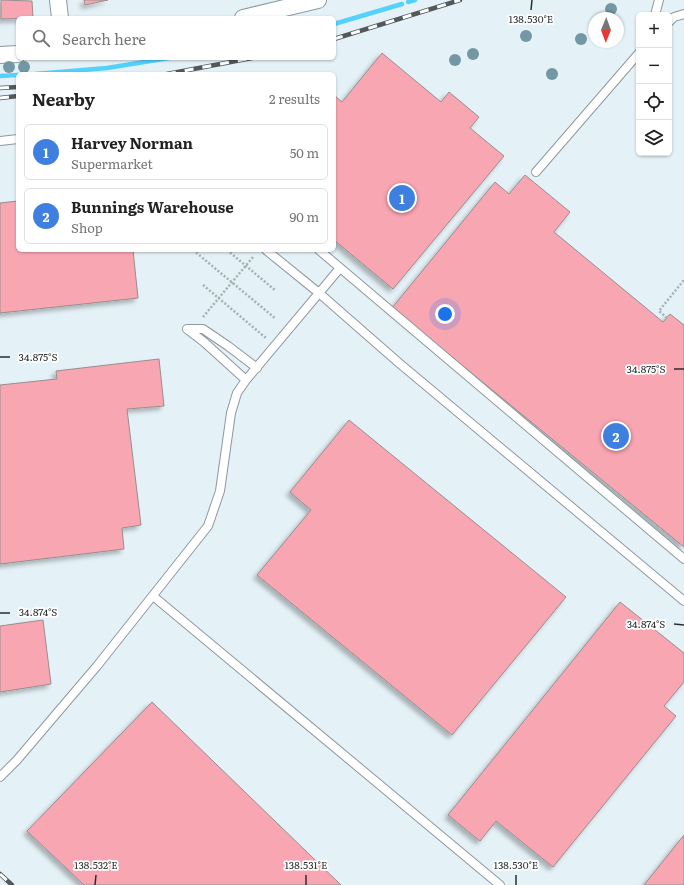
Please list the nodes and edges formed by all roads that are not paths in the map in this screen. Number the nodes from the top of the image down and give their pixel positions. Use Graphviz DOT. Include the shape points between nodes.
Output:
graph roads {
  1 [pos="58,0"];
  2 [pos="318,0"];
  3 [pos="659,0"];
  4 [pos="656,12"];
  5 [pos="684,14"];
  6 [pos="60,16"];
  7 [pos="251,16"];
  8 [pos="672,19"];
  9 [pos="16,54"];
  10 [pos="0,55"];
  11 [pos="636,56"];
  12 [pos="16,139"];
  13 [pos="0,141"];
  14 [pos="536,172"];
  15 [pos="268,252"];
  16 [pos="321,252"];
  17 [pos="340,268"];
  18 [pos="319,293"];
  19 [pos="257,368"];
  20 [pos="246,380"];
  21 [pos="684,559"];
  22 [pos="153,596"];
  23 [pos="684,601"];
  24 [pos="0,777"];
  25 [pos="500,885"];
  1 -- 6 [label="street"];
  2 -- 7 [label="street"];
  3 -- 4 [label="lane"];
  5 -- 8 [label="lane"];
  9 -- 10 [label="street"];
  11 -- 14 [label="lane"];
  12 -- 13 [label="lane"];
  15 -- 18 [label="lane"];
  16 -- 17 [label="lane"];
  17 -- 18 [label="lane"];
  17 -- 21 [label="lane"];
  18 -- 19 [label="lane"];
  18 -- 23 [label="lane"];
  19 -- 20 [label="lane"];
  19 -- 20 [label="lane" via="203,329 187,329"];
  20 -- 22 [label="lane" via="237,393 231,413 220,491 208,526"];
  22 -- 24 [label="lane" via="97,666"];
  22 -- 25 [label="lane"];
}
